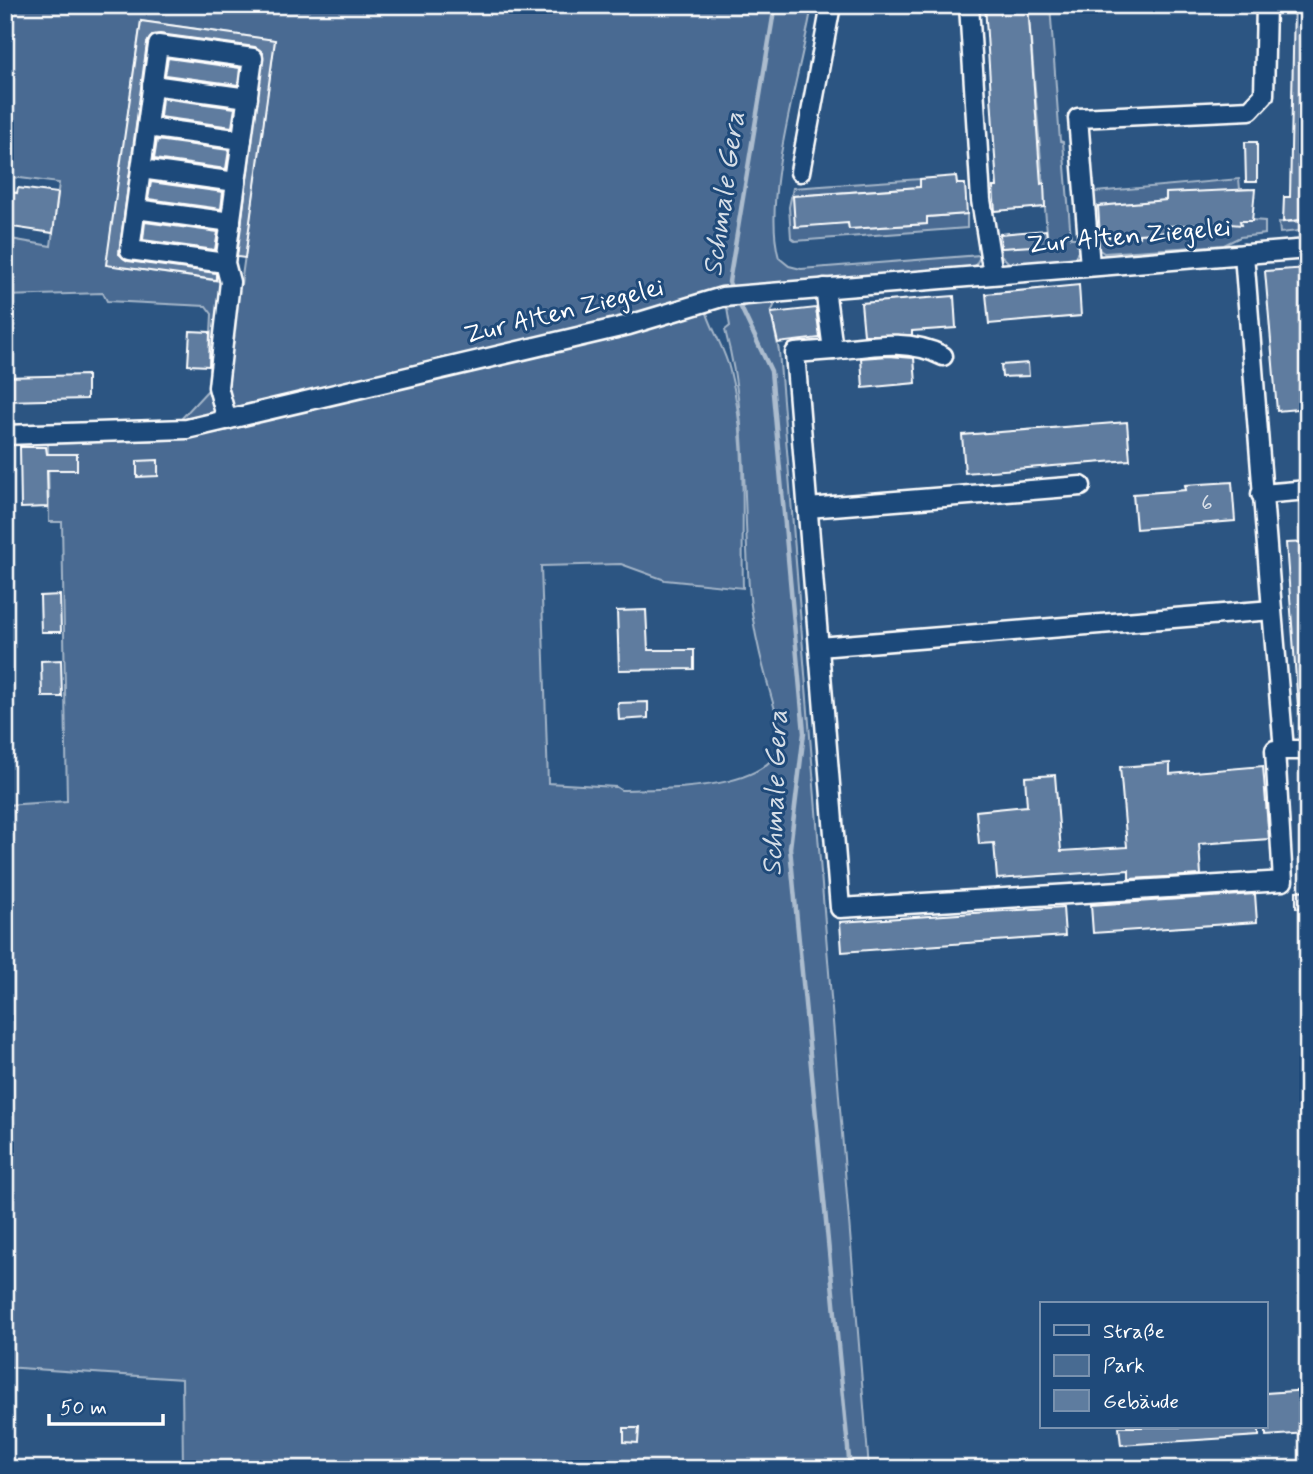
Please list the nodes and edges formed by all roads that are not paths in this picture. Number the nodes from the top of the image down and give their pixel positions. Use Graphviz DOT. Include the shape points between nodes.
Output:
graph roads {
  1 [pos="831,5"];
  2 [pos="968,5"];
  3 [pos="1266,5"];
  4 [pos="152,85"];
  5 [pos="248,98"];
  6 [pos="147,127"];
  7 [pos="242,140"];
  8 [pos="141,169"];
  9 [pos="800,172"];
  10 [pos="236,182"];
  11 [pos="136,209"];
  12 [pos="231,222"];
  13 [pos="1308,249"];
  14 [pos="1244,254"];
  15 [pos="225,263"];
  16 [pos="1090,266"];
  17 [pos="993,274"];
  18 [pos="825,288"];
  19 [pos="833,350"];
  20 [pos="943,356"];
  21 [pos="227,420"];
  22 [pos="5,435"];
  23 [pos="1081,486"];
  24 [pos="1308,490"];
  25 [pos="1261,494"];
  26 [pos="808,508"];
  27 [pos="1272,610"];
  28 [pos="820,647"];
  29 [pos="1284,750"];
  30 [pos="1308,750"];
  1 -- 9 [label="street"];
  2 -- 17 [label="street" via="981,200"];
  3 -- 16 [label="street" via="1264,95 1250,110 1078,118"];
  4 -- 5 [label="street"];
  4 -- 5 [label="street" via="158,45 253,58"];
  4 -- 6 [label="street"];
  5 -- 7 [label="street"];
  6 -- 7 [label="street"];
  6 -- 8 [label="street"];
  7 -- 10 [label="street"];
  8 -- 10 [label="street"];
  8 -- 11 [label="street"];
  10 -- 12 [label="street"];
  11 -- 12 [label="street"];
  11 -- 15 [label="street" via="130,250"];
  12 -- 15 [label="street"];
  13 -- 14 [label="street, Zur Alten Ziegelei"];
  14 -- 16 [label="street, Zur Alten Ziegelei"];
  14 -- 25 [label="street"];
  15 -- 21 [label="street" via="230,282 218,387"];
  16 -- 17 [label="street, Zur Alten Ziegelei"];
  17 -- 18 [label="street, Zur Alten Ziegelei"];
  18 -- 19 [label="street"];
  18 -- 21 [label="street, Zur Alten Ziegelei" via="722,297 629,325"];
  19 -- 20 [label="street" via="901,343"];
  19 -- 26 [label="street" via="795,353"];
  21 -- 22 [label="street, Zur Alten Ziegelei" via="187,429"];
  23 -- 26 [label="street"];
  24 -- 25 [label="street"];
  25 -- 27 [label="street"];
  26 -- 28 [label="street"];
  27 -- 28 [label="street"];
  27 -- 29 [label="street"];
  28 -- 29 [label="street" via="840,908 1283,881 1275,750"];
  29 -- 30 [label="street"];
}
